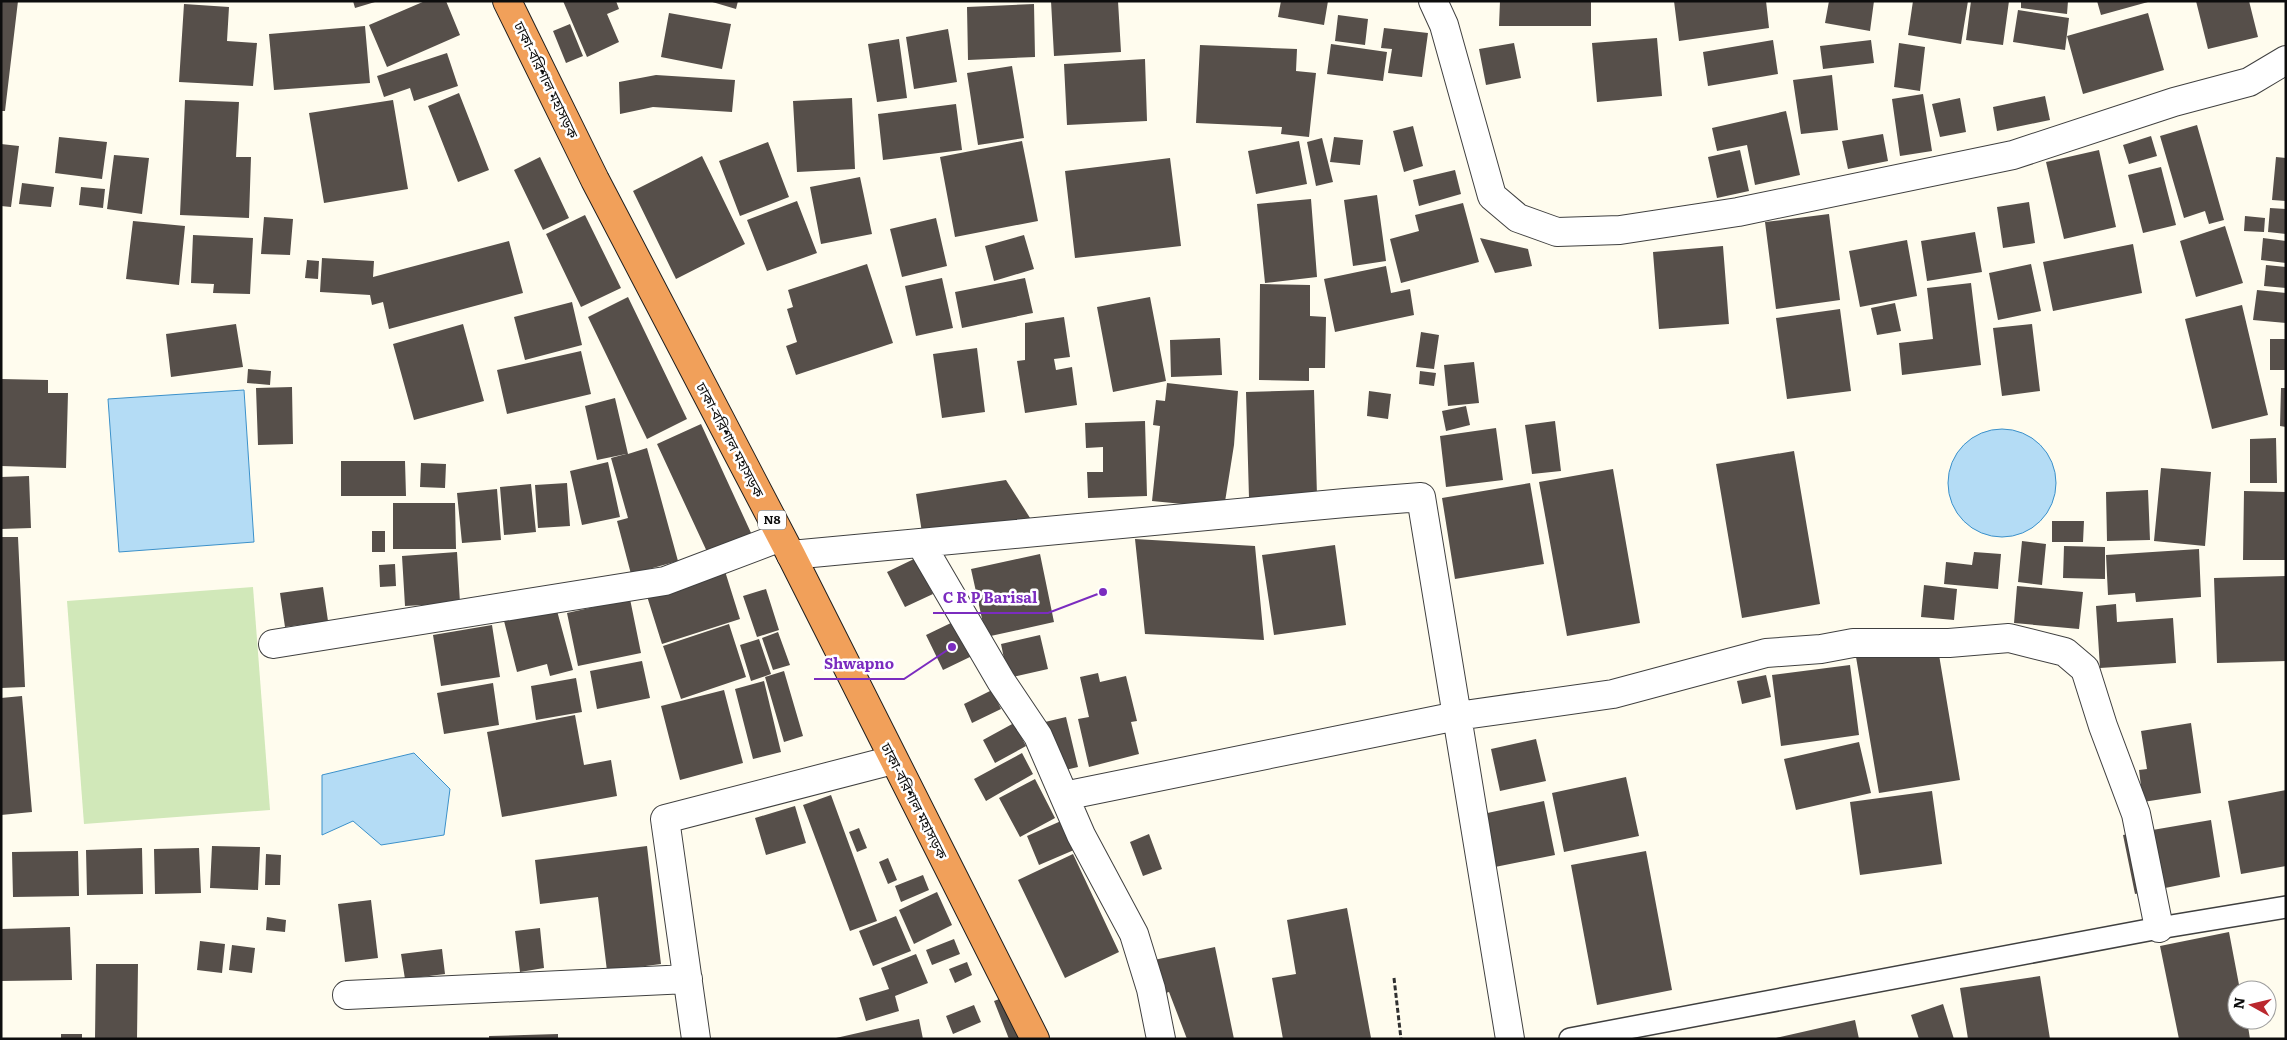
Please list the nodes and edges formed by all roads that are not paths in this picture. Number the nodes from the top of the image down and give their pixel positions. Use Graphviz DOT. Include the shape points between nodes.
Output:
graph roads {
  1 [pos="507,1"];
  2 [pos="1433,1"];
  3 [pos="2286,60"];
  4 [pos="921,544"];
  5 [pos="786,546"];
  6 [pos="273,644"];
  7 [pos="1457,716"];
  8 [pos="893,760"];
  9 [pos="1064,796"];
  10 [pos="2286,907"];
  11 [pos="2158,928"];
  12 [pos="688,979"];
  13 [pos="347,994"];
  14 [pos="696,1039"];
  15 [pos="1036,1039"];
  16 [pos="1161,1039"];
  17 [pos="1510,1039"];
  18 [pos="1570,1039"];
  1 -- 5 [label="highway, ঢাকা-বরিশাল মহাসড়ক / N8" via="594,180"];
  2 -- 3 [label="street" via="1444,25 1492,196 1518,218 1557,232 1620,230 1738,212 2013,155 2174,102 2249,82"];
  4 -- 5 [label="street"];
  4 -- 7 [label="street" via="1421,498"];
  4 -- 9 [label="street" via="1001,681 1038,736"];
  5 -- 6 [label="street" via="666,581"];
  5 -- 8 [label="highway, ঢাকা-বরিশাল মহাসড়ক / N8"];
  7 -- 9 [label="street"];
  7 -- 11 [label="street" via="1613,694 1766,653 1853,643 1948,643 2009,638 2065,652 2085,669 2136,814"];
  7 -- 17 [label="street"];
  8 -- 12 [label="street" via="665,819"];
  8 -- 15 [label="highway, ঢাকা-বরিশাল মহাসড়ক / N8"];
  9 -- 16 [label="street" via="1134,934 1151,989"];
  10 -- 11 [label="lane"];
  11 -- 18 [label="lane"];
  12 -- 13 [label="street"];
  12 -- 14 [label="street"];
}
